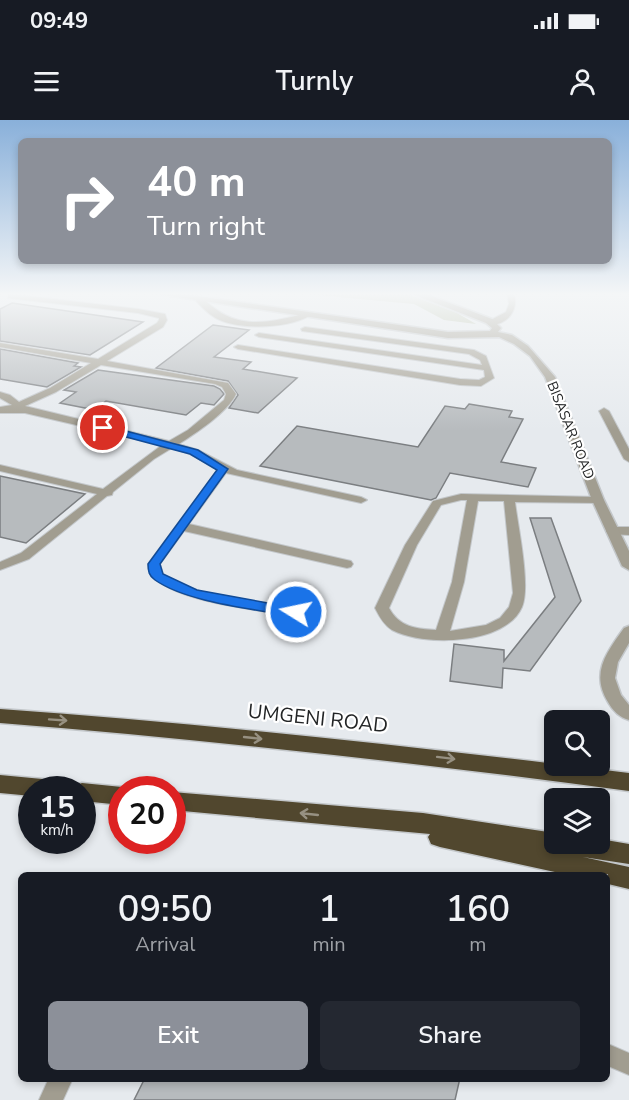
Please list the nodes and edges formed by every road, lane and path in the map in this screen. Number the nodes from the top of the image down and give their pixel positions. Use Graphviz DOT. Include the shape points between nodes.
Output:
graph roads {
  1 [pos="138,339"];
  2 [pos="284,339"];
  3 [pos="334,339"];
  4 [pos="374,339"];
  5 [pos="510,339"];
  6 [pos="0,345"];
  7 [pos="327,345"];
  8 [pos="238,347"];
  9 [pos="312,359"];
  10 [pos="100,362"];
  11 [pos="488,368"];
  12 [pos="0,395"];
  13 [pos="10,409"];
  14 [pos="604,411"];
  15 [pos="170,444"];
  16 [pos="629,459"];
  17 [pos="0,468"];
  18 [pos="223,469"];
  19 [pos="108,493"];
  20 [pos="473,497"];
  21 [pos="509,497"];
  22 [pos="361,500"];
  23 [pos="598,500"];
  24 [pos="180,526"];
  25 [pos="612,531"];
  26 [pos="629,531"];
  27 [pos="347,564"];
  28 [pos="0,566"];
  29 [pos="629,566"];
  30 [pos="296,612"];
  31 [pos="629,631"];
  32 [pos="442,634"];
  33 [pos="629,714"];
  34 [pos="0,716"];
  35 [pos="629,782"];
  36 [pos="0,784"];
  37 [pos="18,786"];
  38 [pos="186,802"];
  39 [pos="348,818"];
  40 [pos="544,841"];
  41 [pos="610,851"];
  42 [pos="629,854"];
  43 [pos="601,872"];
  44 [pos="610,874"];
  45 [pos="629,878"];
  46 [pos="610,1056"];
  47 [pos="629,1064"];
  48 [pos="60,1082"];
  49 [pos="51,1100"];
  1 -- 10 [label="lane"];
  2 -- 7 [label="lane"];
  3 -- 7 [label="lane"];
  4 -- 11 [label="lane" via="471,352 483,358"];
  5 -- 23 [label="street, BISASAR ROAD" via="540,360 550,377"];
  6 -- 10 [label="lane"];
  7 -- 9 [label="lane"];
  7 -- 11 [label="lane"];
  8 -- 9 [label="lane"];
  9 -- 11 [label="lane" via="475,383 489,380"];
  10 -- 13 [label="lane" via="53,390"];
  10 -- 15 [label="lane" via="217,382 229,388 228,401"];
  12 -- 13 [label="lane" via="7,397"];
  13 -- 15 [label="lane"];
  14 -- 16 [label="lane"];
  15 -- 18 [label="lane" via="194,452"];
  15 -- 19 [label="lane"];
  17 -- 19 [label="lane"];
  18 -- 22 [label="lane"];
  18 -- 24 [label="lane"];
  19 -- 28 [label="lane" via="25,556"];
  20 -- 21 [label="lane"];
  20 -- 32 [label="lane" via="458,582"];
  20 -- 32 [label="lane" via="437,503 382,608 387,619 399,628"];
  21 -- 23 [label="lane"];
  21 -- 32 [label="lane" via="520,593 516,608 501,624 485,631"];
  23 -- 25 [label="street, BISASAR ROAD"];
  24 -- 27 [label="lane"];
  24 -- 30 [label="lane" via="154,564 158,577 194,593"];
  25 -- 26 [label="lane"];
  25 -- 29 [label="street, BISASAR ROAD"];
  31 -- 33 [label="street" via="607,667 606,678 615,700"];
  34 -- 35 [label="highway, UMGENI ROAD, one-way" via="405,753"];
  36 -- 37 [label="highway"];
  39 -- 38 [label="highway, one-way"];
  39 -- 40 [label="highway" via="423,823"];
  39 -- 43 [label="highway"];
  41 -- 42 [label="highway"];
  44 -- 45 [label="highway"];
  46 -- 47 [label="lane"];
  48 -- 49 [label="lane"];
}
